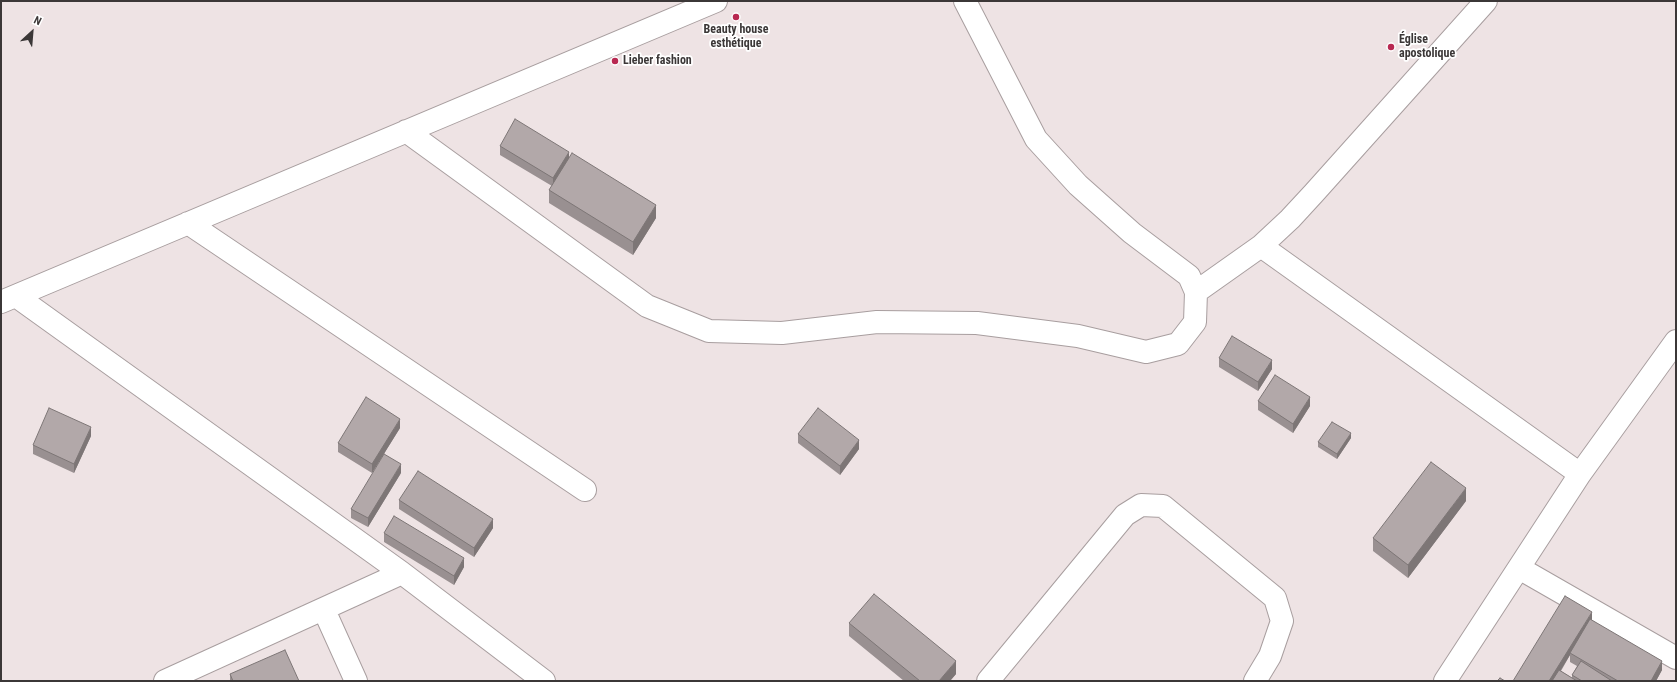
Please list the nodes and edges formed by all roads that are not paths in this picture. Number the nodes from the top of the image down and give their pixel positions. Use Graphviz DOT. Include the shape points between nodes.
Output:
graph roads {
  1 [pos="716,1"];
  2 [pos="964,1"];
  3 [pos="1486,1"];
  4 [pos="406,131"];
  5 [pos="188,223"];
  6 [pos="1261,246"];
  7 [pos="1196,292"];
  8 [pos="8,299"];
  9 [pos="1676,341"];
  10 [pos="1580,474"];
  11 [pos="585,490"];
  12 [pos="1519,568"];
  13 [pos="402,573"];
  14 [pos="324,610"];
  15 [pos="1676,658"];
  16 [pos="165,681"];
  17 [pos="356,681"];
  18 [pos="544,681"];
  19 [pos="988,681"];
  20 [pos="1255,681"];
  21 [pos="1445,681"];
  1 -- 4 [label="street"];
  2 -- 7 [label="street" via="1036,139 1078,185 1132,233 1189,276"];
  3 -- 6 [label="street" via="1314,193"];
  4 -- 5 [label="street"];
  4 -- 7 [label="street" via="648,306 709,331 782,333 877,322 977,323 1078,336 1146,352 1178,344 1195,322"];
  5 -- 8 [label="street"];
  5 -- 11 [label="street"];
  6 -- 7 [label="street"];
  6 -- 10 [label="street"];
  8 -- 13 [label="street"];
  9 -- 10 [label="street"];
  10 -- 12 [label="street"];
  12 -- 15 [label="street"];
  12 -- 21 [label="street"];
  13 -- 14 [label="street"];
  13 -- 18 [label="street"];
  14 -- 16 [label="street"];
  14 -- 17 [label="street"];
  19 -- 20 [label="street" via="1125,515 1141,506 1163,506 1275,598 1282,621 1270,656"];
}
